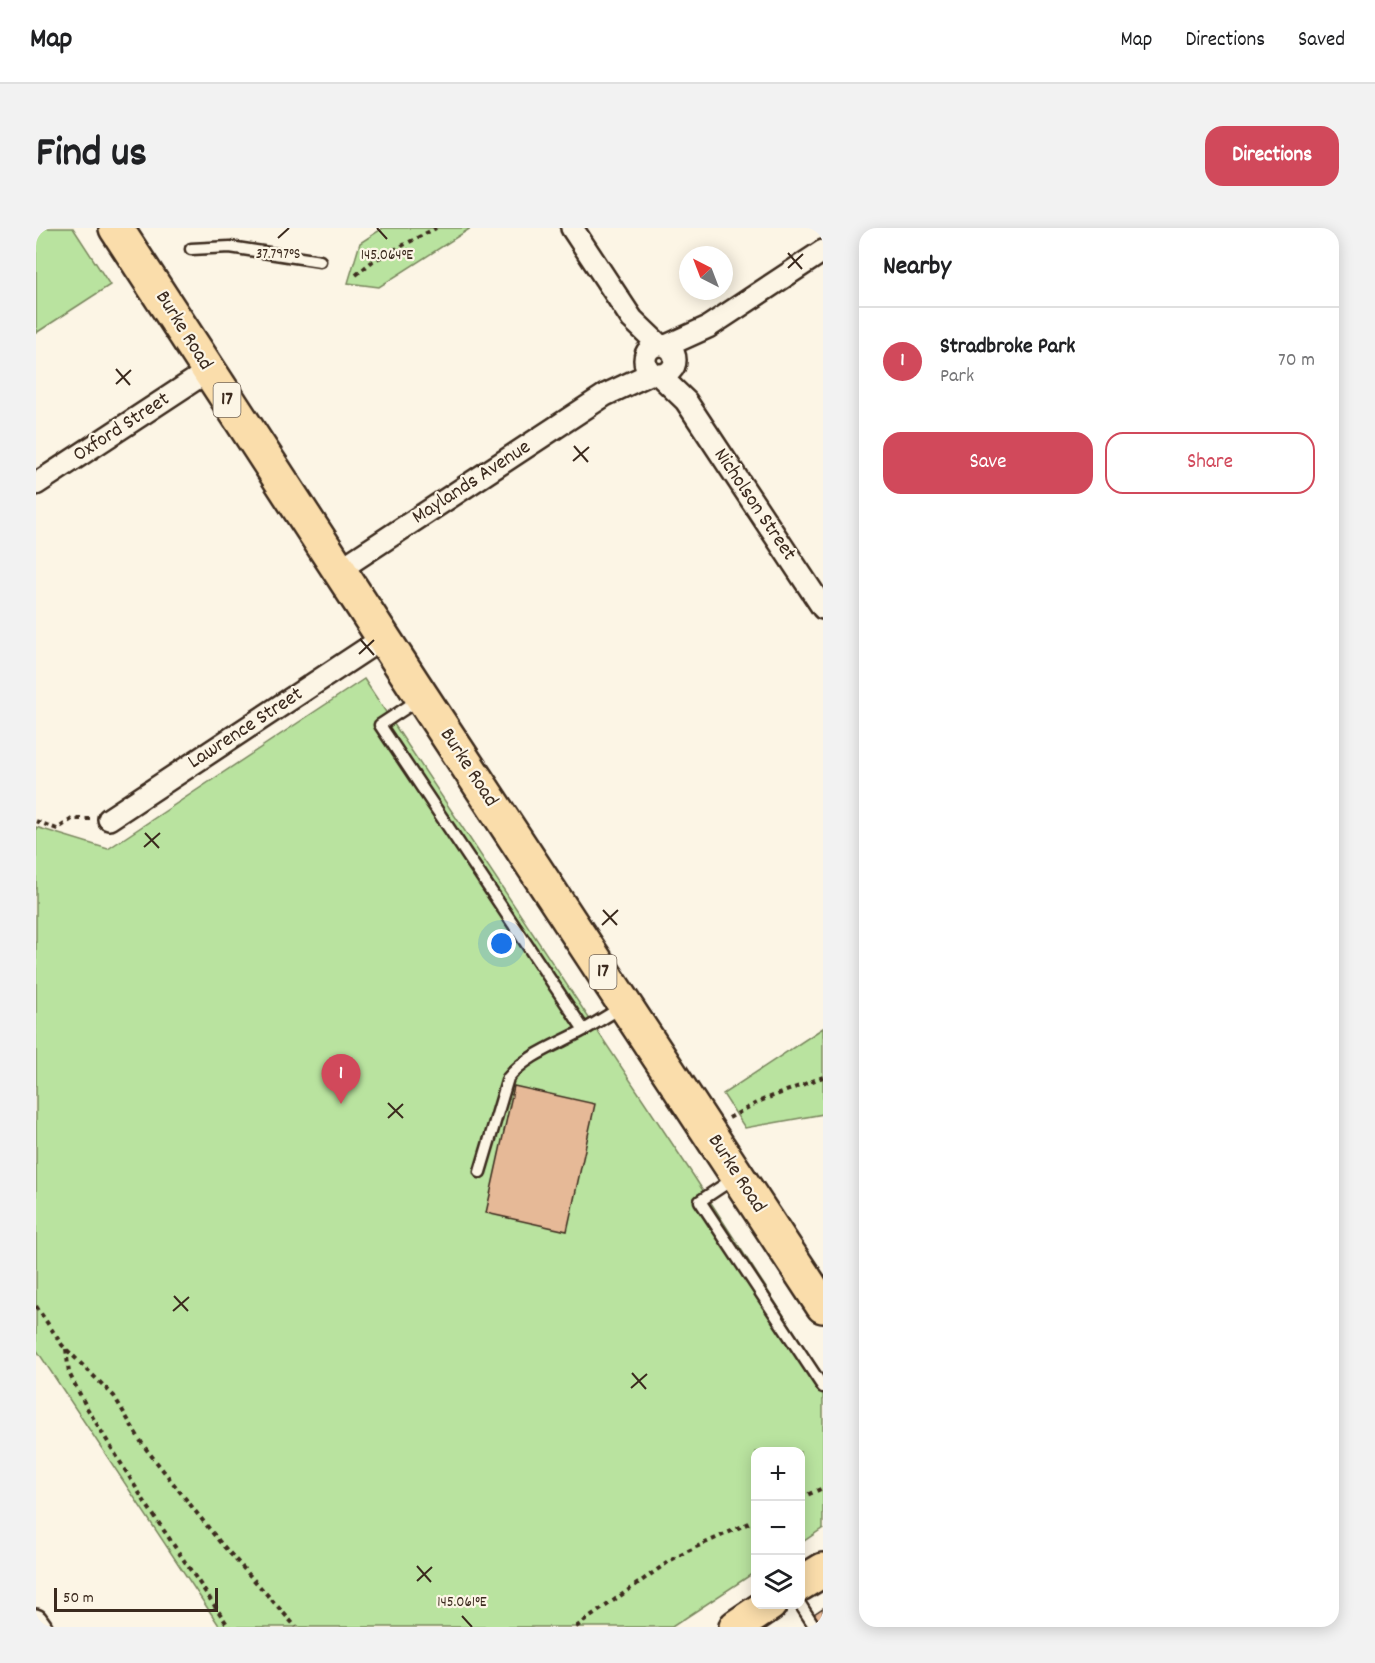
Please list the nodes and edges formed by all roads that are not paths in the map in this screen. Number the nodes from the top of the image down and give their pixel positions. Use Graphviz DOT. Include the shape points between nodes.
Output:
graph roads {
  1 [pos="116,228"];
  2 [pos="572,228"];
  3 [pos="191,249"];
  4 [pos="823,251"];
  5 [pos="320,261"];
  6 [pos="659,360"];
  7 [pos="208,372"];
  8 [pos="36,484"];
  9 [pos="339,570"];
  10 [pos="823,608"];
  11 [pos="384,638"];
  12 [pos="422,697"];
  13 [pos="109,819"];
  14 [pos="625,1005"];
  15 [pos="584,1030"];
  16 [pos="480,1172"];
  17 [pos="737,1176"];
  18 [pos="823,1306"];
  19 [pos="823,1387"];
  20 [pos="823,1570"];
  21 [pos="805,1581"];
  22 [pos="764,1609"];
  23 [pos="803,1609"];
  24 [pos="36,1620"];
  25 [pos="41,1627"];
  26 [pos="736,1627"];
  27 [pos="815,1627"];
  1 -- 7 [label="main road, Burke Road / 17"];
  2 -- 6 [label="street, Nicholson Street"];
  3 -- 5 [label="lane" via="230,247"];
  4 -- 6 [label="street, Maylands Avenue"];
  6 -- 9 [label="street, Maylands Avenue"];
  6 -- 10 [label="street, Nicholson Street"];
  7 -- 8 [label="street, Oxford Street"];
  7 -- 9 [label="main road, Burke Road / 17"];
  9 -- 11 [label="main road, Burke Road / 17"];
  11 -- 12 [label="main road, Burke Road / 17"];
  11 -- 13 [label="street, Lawrence Street"];
  12 -- 14 [label="main road, Burke Road / 17"];
  12 -- 15 [label="lane" via="380,725"];
  14 -- 15 [label="lane"];
  14 -- 17 [label="main road, Burke Road / 17"];
  15 -- 16 [label="lane" via="528,1060 508,1078"];
  17 -- 18 [label="main road, Burke Road / 17"];
  17 -- 19 [label="lane" via="700,1201"];
  20 -- 21 [label="main road"];
  22 -- 26 [label="main road"];
  23 -- 27 [label="lane"];
  24 -- 25 [label="street"];
}
